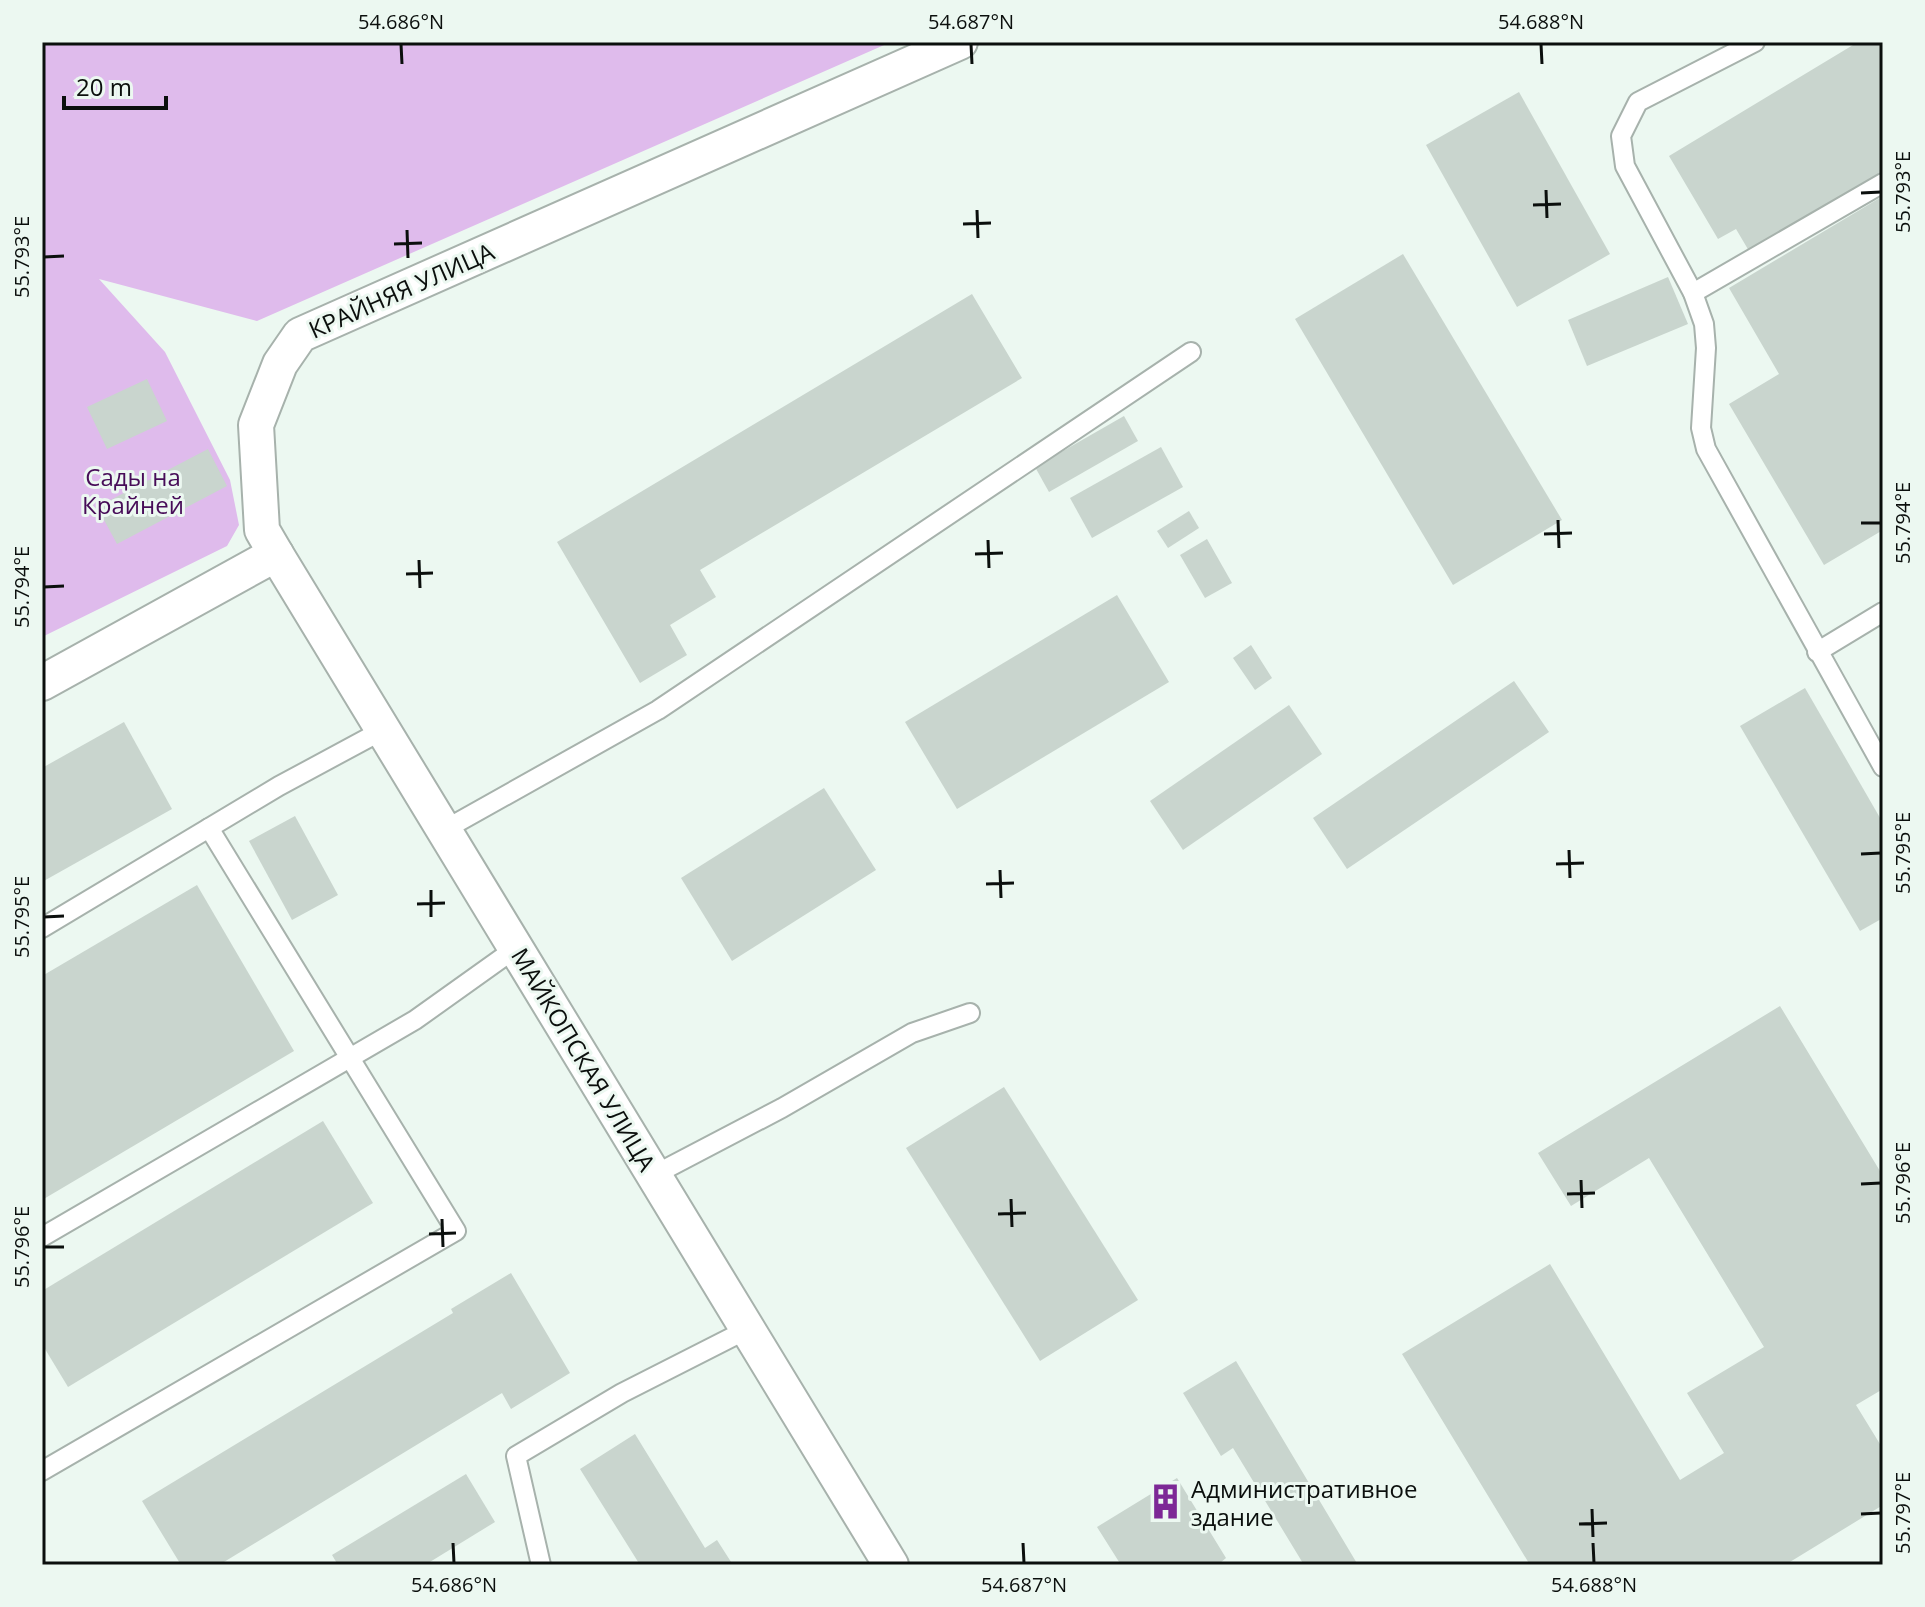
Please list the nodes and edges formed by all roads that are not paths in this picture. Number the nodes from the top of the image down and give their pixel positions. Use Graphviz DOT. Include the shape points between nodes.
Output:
graph roads {
  1 [pos="960,42"];
  2 [pos="1755,42"];
  3 [pos="1883,183"];
  4 [pos="1693,293"];
  5 [pos="1191,352"];
  6 [pos="276,554"];
  7 [pos="1883,612"];
  8 [pos="1817,652"];
  9 [pos="42,683"];
  10 [pos="383,730"];
  11 [pos="1883,767"];
  12 [pos="209,828"];
  13 [pos="444,830"];
  14 [pos="42,928"];
  15 [pos="516,948"];
  16 [pos="970,1013"];
  17 [pos="349,1059"];
  18 [pos="654,1175"];
  19 [pos="42,1237"];
  20 [pos="748,1329"];
  21 [pos="42,1471"];
  22 [pos="541,1565"];
  23 [pos="891,1565"];
  1 -- 6 [label="street, КРАЙНЯЯ УЛИЦА" via="300,335 280,364 256,425 262,530"];
  2 -- 4 [label="lane" via="1638,102 1621,136 1625,166"];
  3 -- 4 [label="lane"];
  4 -- 8 [label="lane" via="1704,324 1701,428 1706,449"];
  5 -- 13 [label="lane" via="658,710"];
  6 -- 9 [label="street"];
  6 -- 10 [label="street, МАЙКОПСКАЯ УЛИЦА"];
  7 -- 8 [label="lane"];
  8 -- 11 [label="lane"];
  10 -- 12 [label="lane"];
  10 -- 13 [label="street, МАЙКОПСКАЯ УЛИЦА"];
  12 -- 14 [label="lane"];
  12 -- 17 [label="lane"];
  13 -- 15 [label="street, МАЙКОПСКАЯ УЛИЦА"];
  15 -- 17 [label="lane" via="415,1020"];
  15 -- 18 [label="street, МАЙКОПСКАЯ УЛИЦА"];
  16 -- 18 [label="lane" via="912,1033"];
  17 -- 19 [label="lane"];
  17 -- 21 [label="lane" via="456,1231"];
  18 -- 20 [label="street, МАЙКОПСКАЯ УЛИЦА"];
  20 -- 22 [label="lane" via="622,1393 516,1456"];
  20 -- 23 [label="street, МАЙКОПСКАЯ УЛИЦА"];
}
